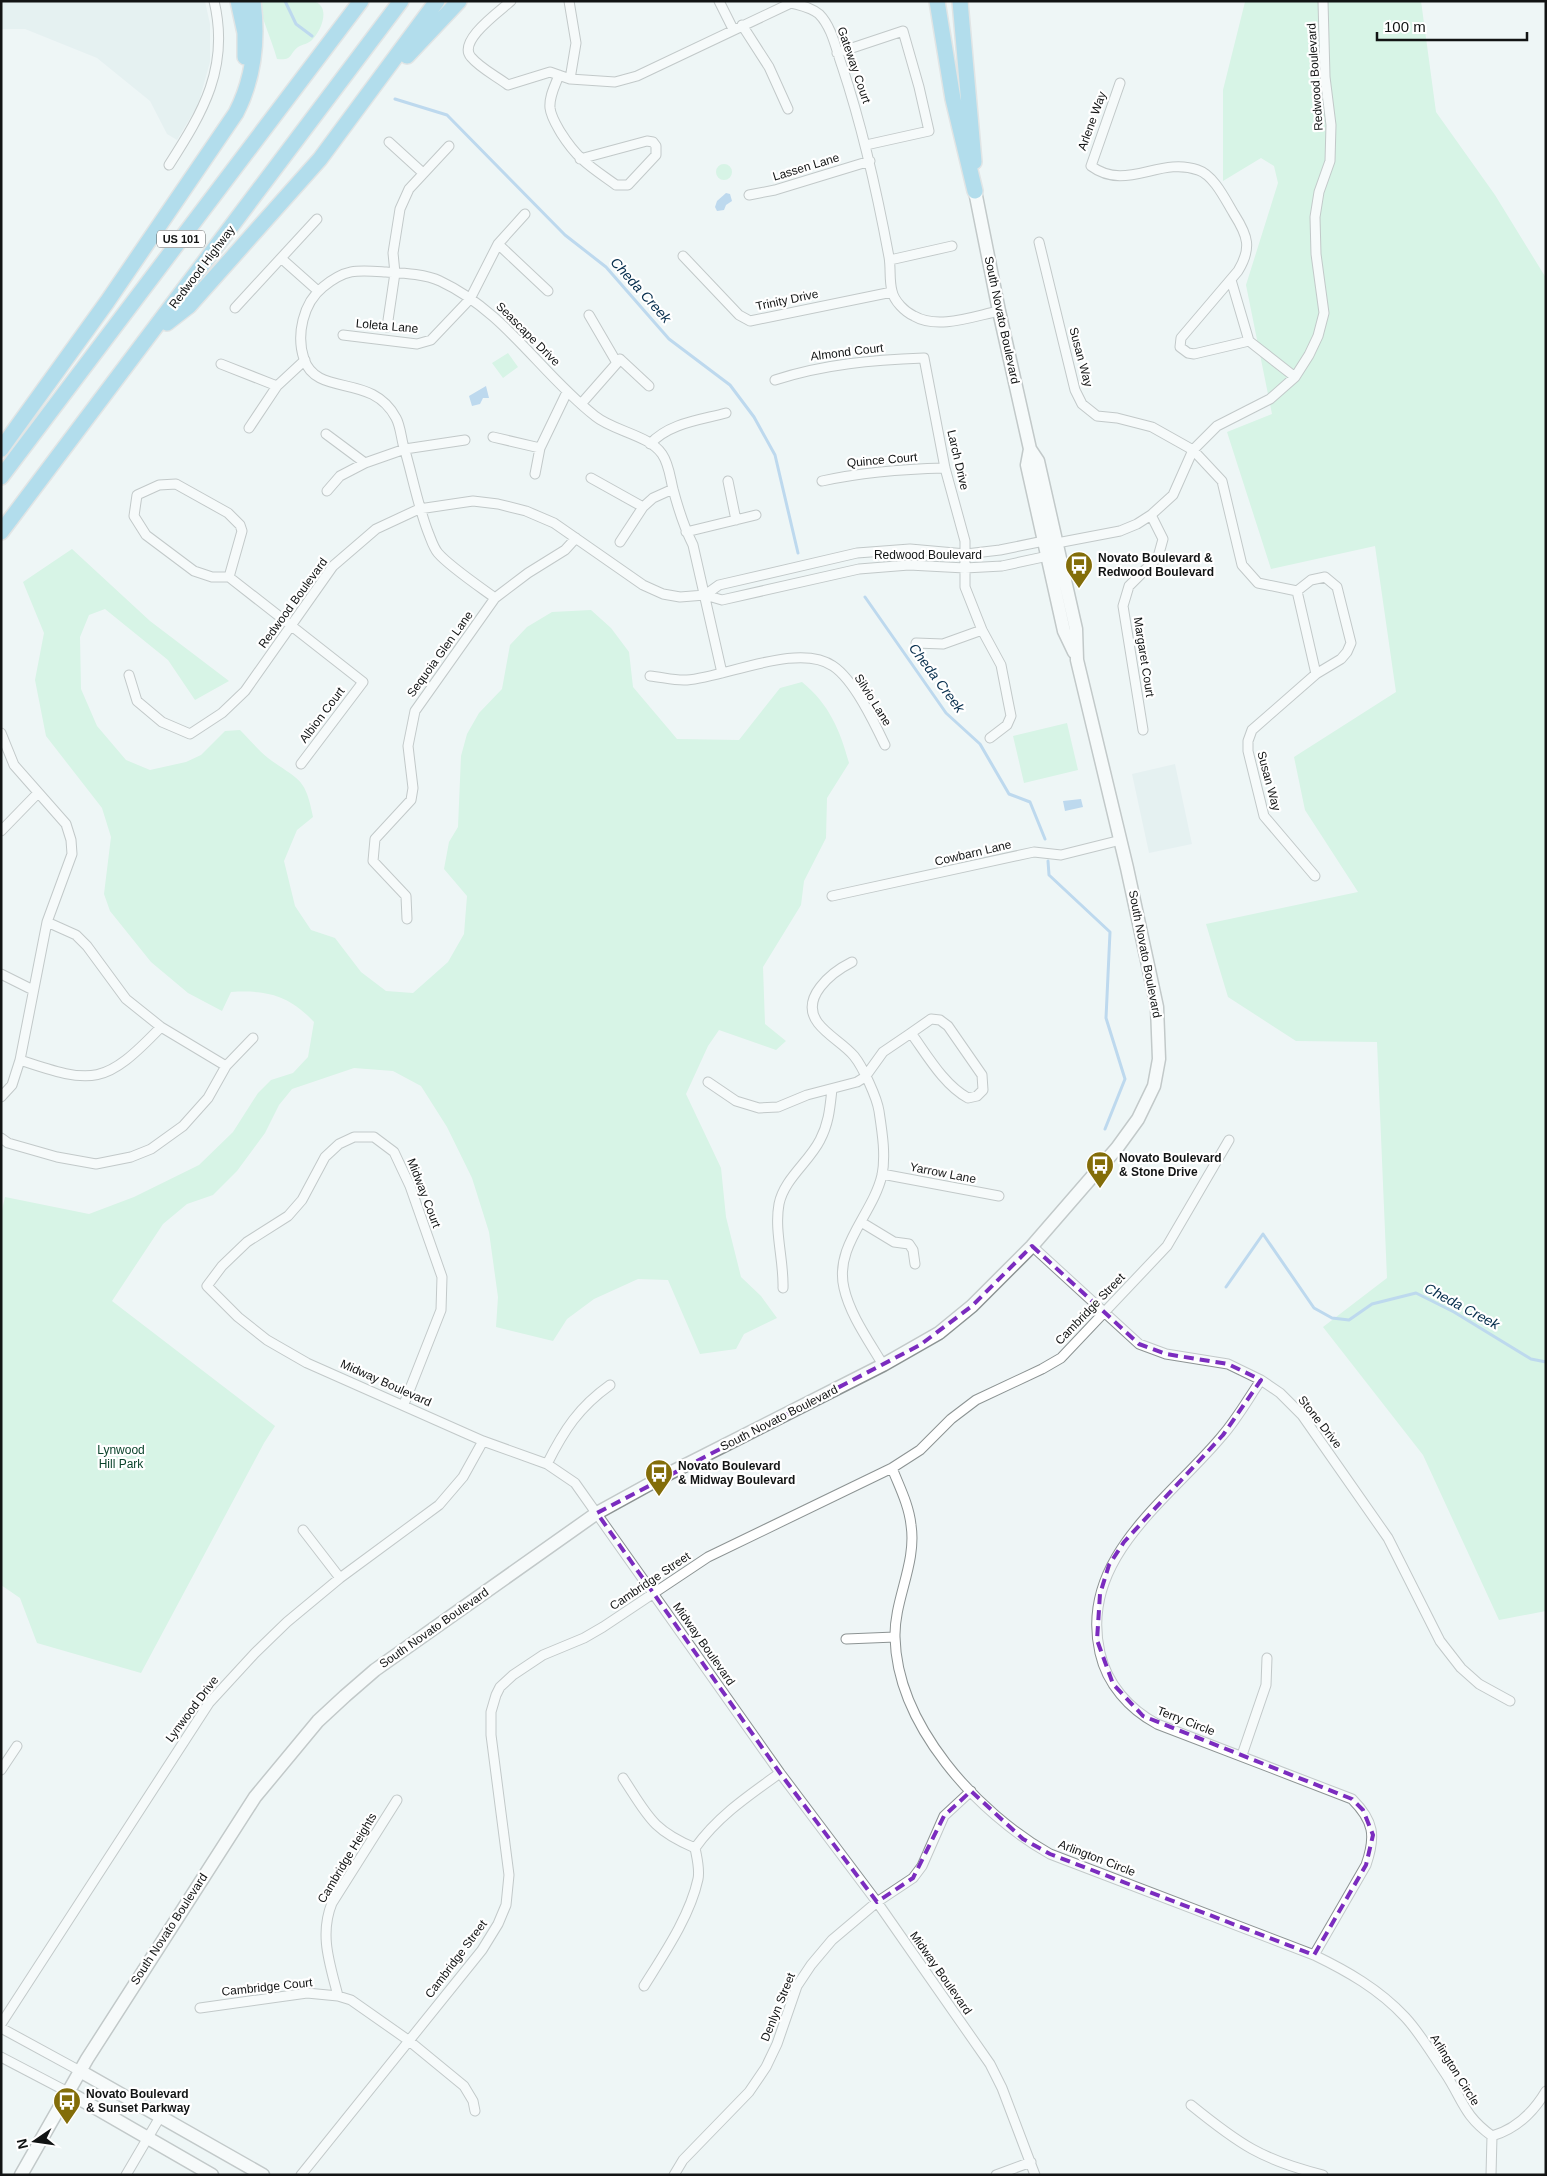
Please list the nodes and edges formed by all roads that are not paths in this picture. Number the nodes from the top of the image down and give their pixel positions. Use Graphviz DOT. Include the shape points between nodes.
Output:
graph roads {
  1 [pos="214,1"];
  2 [pos="238,1"];
  3 [pos="253,1"];
  4 [pos="361,1"];
  5 [pos="401,1"];
  6 [pos="437,1"];
  7 [pos="459,1"];
  8 [pos="511,1"];
  9 [pos="569,1"];
  10 [pos="719,1"];
  11 [pos="932,1"];
  12 [pos="937,1"];
  13 [pos="954,1"];
  14 [pos="960,1"];
  15 [pos="1323,1"];
  16 [pos="811,4"];
  17 [pos="742,25"];
  18 [pos="733,29"];
  19 [pos="941,34"];
  20 [pos="838,53"];
  21 [pos="555,74"];
  22 [pos="381,78"];
  23 [pos="570,79"];
  24 [pos="1120,83"];
  25 [pos="968,87"];
  26 [pos="788,109"];
  27 [pos="223,131"];
  28 [pos="389,142"];
  29 [pos="866,145"];
  30 [pos="449,146"];
  31 [pos="580,159"];
  32 [pos="870,161"];
  33 [pos="168,165"];
  34 [pos="423,173"];
  35 [pos="976,191"];
  36 [pos="749,195"];
  37 [pos="525,214"];
  38 [pos="316,219"];
  39 [pos="1039,242"];
  40 [pos="498,244"];
  41 [pos="952,246"];
  42 [pos="684,256"];
  43 [pos="282,258"];
  44 [pos="890,260"];
  45 [pos="395,272"];
  46 [pos="1231,280"];
  47 [pos="318,291"];
  48 [pos="548,291"];
  49 [pos="892,292"];
  50 [pos="470,299"];
  51 [pos="235,308"];
  52 [pos="999,311"];
  53 [pos="589,315"];
  54 [pos="387,327"];
  55 [pos="152,335"];
  56 [pos="343,335"];
  57 [pos="1249,341"];
  58 [pos="924,358"];
  59 [pos="304,360"];
  60 [pos="616,362"];
  61 [pos="222,364"];
  62 [pos="1295,376"];
  63 [pos="775,380"];
  64 [pos="277,386"];
  65 [pos="649,386"];
  66 [pos="567,392"];
  67 [pos="580,404"];
  68 [pos="726,413"];
  69 [pos="249,428"];
  70 [pos="326,434"];
  71 [pos="493,437"];
  72 [pos="465,440"];
  73 [pos="650,444"];
  74 [pos="540,448"];
  75 [pos="1,449"];
  76 [pos="405,449"];
  77 [pos="1193,450"];
  78 [pos="365,463"];
  79 [pos="945,468"];
  80 [pos="535,474"];
  81 [pos="1,477"];
  82 [pos="591,478"];
  83 [pos="728,481"];
  84 [pos="822,481"];
  85 [pos="673,489"];
  86 [pos="327,491"];
  87 [pos="643,507"];
  88 [pos="419,510"];
  89 [pos="756,515"];
  90 [pos="1151,515"];
  91 [pos="736,520"];
  92 [pos="1,532"];
  93 [pos="686,532"];
  94 [pos="576,538"];
  95 [pos="620,542"];
  96 [pos="1050,542"];
  97 [pos="966,554"];
  98 [pos="1048,556"];
  99 [pos="966,568"];
  100 [pos="229,577"];
  101 [pos="1296,591"];
  102 [pos="705,595"];
  103 [pos="495,598"];
  104 [pos="291,626"];
  105 [pos="982,630"];
  106 [pos="916,643"];
  107 [pos="1078,660"];
  108 [pos="722,673"];
  109 [pos="129,674"];
  110 [pos="1316,674"];
  111 [pos="650,676"];
  112 [pos="1143,730"];
  113 [pos="1,733"];
  114 [pos="990,738"];
  115 [pos="885,745"];
  116 [pos="301,764"];
  117 [pos="38,793"];
  118 [pos="1,831"];
  119 [pos="1120,840"];
  120 [pos="1315,876"];
  121 [pos="832,896"];
  122 [pos="407,919"];
  123 [pos="47,922"];
  124 [pos="852,962"];
  125 [pos="1,974"];
  126 [pos="34,990"];
  127 [pos="161,1028"];
  128 [pos="911,1033"];
  129 [pos="253,1038"];
  130 [pos="20,1060"];
  131 [pos="226,1066"];
  132 [pos="864,1077"];
  133 [pos="708,1082"];
  134 [pos="832,1089"];
  135 [pos="1,1097"];
  136 [pos="1,1138"];
  137 [pos="1230,1140"];
  138 [pos="882,1174"];
  139 [pos="999,1196"];
  140 [pos="861,1222"];
  141 [pos="1032,1246"];
  142 [pos="915,1264"];
  143 [pos="207,1286"];
  144 [pos="783,1288"];
  145 [pos="1104,1313"];
  146 [pos="883,1365"];
  147 [pos="1261,1380"];
  148 [pos="610,1384"];
  149 [pos="404,1404"];
  150 [pos="483,1441"];
  151 [pos="547,1464"];
  152 [pos="892,1468"];
  153 [pos="597,1513"];
  154 [pos="303,1530"];
  155 [pos="340,1578"];
  156 [pos="653,1593"];
  157 [pos="895,1637"];
  158 [pos="846,1639"];
  159 [pos="1266,1658"];
  160 [pos="1510,1701"];
  161 [pos="17,1746"];
  162 [pos="1242,1756"];
  163 [pos="1,1770"];
  164 [pos="780,1773"];
  165 [pos="623,1778"];
  166 [pos="970,1791"];
  167 [pos="397,1800"];
  168 [pos="696,1848"];
  169 [pos="876,1902"];
  170 [pos="1314,1955"];
  171 [pos="644,1986"];
  172 [pos="338,1996"];
  173 [pos="200,2008"];
  174 [pos="1,2024"];
  175 [pos="1,2028"];
  176 [pos="408,2040"];
  177 [pos="1,2057"];
  178 [pos="80,2071"];
  179 [pos="1546,2091"];
  180 [pos="68,2092"];
  181 [pos="1191,2105"];
  182 [pos="475,2111"];
  183 [pos="160,2117"];
  184 [pos="1492,2136"];
  185 [pos="148,2138"];
  186 [pos="1031,2162"];
  187 [pos="21,2175"];
  188 [pos="126,2175"];
  189 [pos="212,2175"];
  190 [pos="263,2175"];
  191 [pos="301,2175"];
  192 [pos="674,2175"];
  193 [pos="996,2175"];
  194 [pos="1035,2175"];
  195 [pos="1323,2175"];
  196 [pos="1491,2175"];
  1 -- 33 [label="street" via="219,40 212,86 201,112"];
  2 -- 27 [label="highway" via="245,33 245,60 239,91"];
  3 -- 27 [label="highway" via="256,40 251,71 242,102"];
  4 -- 81 [label="highway, US 101"];
  5 -- 55 [label="highway, Redwood Highway / US 101"];
  6 -- 22 [label="highway"];
  7 -- 22 [label="highway" via="402,62"];
  8 -- 21 [label="street" via="472,36 467,47 469,56 508,85"];
  9 -- 23 [label="street" via="576,43"];
  10 -- 18 [label="street"];
  11 -- 19 [label="highway"];
  12 -- 19 [label="highway"];
  13 -- 25 [label="highway"];
  14 -- 25 [label="highway"];
  15 -- 62 [label="street, Redwood Boulevard" via="1325,77 1331,125 1330,161 1319,192 1315,217 1324,313 1318,336"];
  16 -- 17 [label="street, Gateway Court" via="791,3"];
  16 -- 20 [label="street, Gateway Court" via="828,27"];
  17 -- 18 [label="street, Gateway Court"];
  17 -- 26 [label="street" via="769,67"];
  18 -- 23 [label="street, Gateway Court" via="637,76 616,82"];
  19 -- 35 [label="highway" via="956,118"];
  20 -- 29 [label="street, Gateway Court"];
  20 -- 29 [label="street" via="903,31 929,131"];
  21 -- 23 [label="street, Gateway Court"];
  21 -- 31 [label="street" via="550,109 555,124"];
  22 -- 55 [label="highway" via="320,159 278,207 188,306"];
  24 -- 46 [label="street, Arlene Way" via="1091,166 1118,177 1166,166 1199,170 1214,183 1247,239 1245,259"];
  25 -- 35 [label="highway"];
  27 -- 75 [label="highway" via="107,302"];
  28 -- 34 [label="street"];
  29 -- 32 [label="street, Gateway Court"];
  30 -- 34 [label="street"];
  31 -- 31 [label="street" via="616,185 628,185 656,155 656,146 647,141"];
  32 -- 36 [label="street, Lassen Lane"];
  32 -- 44 [label="street, Gateway Court"];
  34 -- 45 [label="street" via="409,189 400,209 392,253"];
  35 -- 52 [label="main road, South Novato Boulevard"];
  37 -- 40 [label="street, Loleta Lane"];
  38 -- 43 [label="street"];
  39 -- 77 [label="street, Susan Way" via="1082,404 1097,416 1152,427"];
  40 -- 48 [label="street"];
  40 -- 50 [label="street, Loleta Lane"];
  41 -- 44 [label="street"];
  42 -- 49 [label="street, Trinity Drive" via="739,316 750,321"];
  43 -- 47 [label="street"];
  43 -- 51 [label="street"];
  44 -- 49 [label="street, Gateway Court"];
  45 -- 47 [label="street, Seascape Drive" via="356,270 339,274"];
  45 -- 50 [label="street, Seascape Drive" via="438,280"];
  45 -- 54 [label="street"];
  46 -- 57 [label="street"];
  46 -- 57 [label="street, Arlene Way" via="1178,345 1194,354"];
  47 -- 59 [label="street, Seascape Drive" via="306,310 301,327"];
  49 -- 52 [label="street" via="905,311 915,318 930,321 944,322"];
  50 -- 56 [label="street, Loleta Lane" via="437,335 417,344"];
  50 -- 66 [label="street, Seascape Drive" via="495,316"];
  52 -- 96 [label="main road, South Novato Boulevard" via="1030,449 1038,461"];
  53 -- 60 [label="street"];
  55 -- 92 [label="highway, Redwood Highway / US 101"];
  57 -- 62 [label="street"];
  58 -- 63 [label="street, Almond Court" via="859,361 804,370"];
  58 -- 79 [label="street, Larch Drive"];
  59 -- 64 [label="street"];
  59 -- 76 [label="street" via="321,379 375,394 396,418"];
  60 -- 65 [label="street" via="620,359"];
  60 -- 67 [label="street"];
  61 -- 64 [label="street"];
  62 -- 77 [label="street, Redwood Boulevard" via="1270,399 1217,426"];
  64 -- 69 [label="street"];
  66 -- 67 [label="street, Seascape Drive"];
  66 -- 74 [label="street"];
  67 -- 73 [label="street, Seascape Drive" via="604,424"];
  68 -- 73 [label="street" via="668,429"];
  70 -- 78 [label="street"];
  71 -- 74 [label="street"];
  72 -- 76 [label="street"];
  73 -- 85 [label="street, Seascape Drive" via="661,453"];
  74 -- 80 [label="street"];
  76 -- 78 [label="street"];
  76 -- 88 [label="street"];
  77 -- 90 [label="street, Redwood Boulevard" via="1173,496"];
  77 -- 101 [label="street, Susan Way" via="1222,481 1242,565 1258,583"];
  78 -- 86 [label="street" via="340,476"];
  79 -- 84 [label="street, Quince Court" via="856,473"];
  79 -- 97 [label="street, Larch Drive"];
  82 -- 87 [label="street"];
  83 -- 91 [label="street"];
  85 -- 87 [label="street" via="653,498"];
  85 -- 93 [label="street, Seascape Drive"];
  87 -- 95 [label="street"];
  88 -- 94 [label="street, Redwood Boulevard" via="473,501 498,504 554,522"];
  88 -- 103 [label="street" via="438,553"];
  88 -- 104 [label="street, Redwood Boulevard" via="376,529 333,566"];
  89 -- 91 [label="street"];
  90 -- 96 [label="street, Redwood Boulevard" via="1120,531"];
  90 -- 112 [label="street, Margaret Court" via="1163,539 1158,557 1129,586 1123,606"];
  91 -- 93 [label="street"];
  93 -- 102 [label="street, Seascape Drive" via="693,545"];
  94 -- 102 [label="street, Redwood Boulevard" via="643,585 663,594 680,597"];
  94 -- 103 [label="street, Sequoia Glen Lane" via="565,550"];
  96 -- 97 [label="street, Redwood Boulevard"];
  96 -- 98 [label="main road, South Novato Boulevard"];
  96 -- 107 [label="main road, South Novato Boulevard" via="1076,629"];
  97 -- 99 [label="street, Larch Drive"];
  97 -- 102 [label="street, Redwood Boulevard" via="910,549 856,554 719,585"];
  98 -- 99 [label="street, Redwood Boulevard" via="1002,566"];
  98 -- 107 [label="main road, South Novato Boulevard" via="1064,631"];
  99 -- 102 [label="street, Redwood Boulevard" via="884,566 722,600"];
  99 -- 105 [label="street, Larch Drive" via="965,587"];
  100 -- 100 [label="street" via="242,531 228,513 176,484 159,485 137,495 134,516 146,535 194,571"];
  100 -- 104 [label="street"];
  101 -- 110 [label="street"];
  101 -- 110 [label="street, Susan Way" via="1311,580 1325,577 1337,588 1351,643 1341,659"];
  102 -- 108 [label="street"];
  103 -- 122 [label="street, Sequoia Glen Lane" via="415,711 408,746 413,788 411,800 375,839 373,861 406,896"];
  104 -- 109 [label="street, Redwood Boulevard" via="246,691 222,713 190,734 162,722 137,701"];
  104 -- 116 [label="street, Albion Court" via="363,682"];
  105 -- 106 [label="street" via="943,644"];
  105 -- 114 [label="street, Larch Drive" via="1001,665 1010,716 1007,725"];
  107 -- 119 [label="main road, South Novato Boulevard"];
  108 -- 111 [label="street, Silvio Lane" via="687,680"];
  108 -- 115 [label="street, Silvio Lane" via="795,658 819,659 833,666 847,681"];
  110 -- 120 [label="street, Susan Way" via="1252,730 1248,751 1264,816"];
  113 -- 117 [label="street" via="14,765"];
  117 -- 118 [label="street"];
  117 -- 123 [label="street" via="66,824 72,848 67,872"];
  119 -- 121 [label="street, Cowbarn Lane" via="1061,855 1034,852"];
  119 -- 141 [label="main road, South Novato Boulevard" via="1157,1007 1159,1059 1154,1086 1138,1119 1117,1148"];
  123 -- 126 [label="street"];
  123 -- 127 [label="street" via="76,935 126,999"];
  124 -- 132 [label="street" via="835,971 820,986 814,999 813,1013 818,1023 855,1057"];
  125 -- 126 [label="street"];
  126 -- 130 [label="street"];
  127 -- 130 [label="street" via="118,1066 86,1077 66,1075"];
  127 -- 131 [label="street"];
  128 -- 128 [label="street" via="932,1020 940,1020 948,1026 982,1075 983,1090 968,1098 960,1094"];
  128 -- 132 [label="street" via="883,1052"];
  129 -- 131 [label="street"];
  130 -- 135 [label="street" via="12,1085"];
  131 -- 136 [label="street" via="208,1098 183,1126 151,1149 131,1157 96,1164 57,1157"];
  132 -- 134 [label="street"];
  132 -- 138 [label="street" via="878,1102 883,1133"];
  133 -- 134 [label="street" via="736,1101 759,1108 778,1107"];
  134 -- 144 [label="street" via="830,1118 820,1141 785,1188 779,1204"];
  137 -- 145 [label="street, Cambridge Street" via="1167,1246"];
  138 -- 139 [label="street, Yarrow Lane"];
  138 -- 140 [label="street"];
  140 -- 142 [label="street" via="894,1242 909,1244"];
  140 -- 146 [label="street" via="846,1251 843,1287 849,1306"];
  141 -- 145 [label="street, Stone Drive"];
  141 -- 146 [label="main road, South Novato Boulevard" via="946,1328"];
  143 -- 149 [label="street, Midway Boulevard" via="267,1340 307,1363"];
  143 -- 149 [label="street, Midway Court" via="247,1242 288,1216 302,1200 325,1157 339,1144 354,1137 374,1137 394,1152 410,1186 442,1278 441,1310"];
  145 -- 147 [label="street, Stone Drive" via="1139,1344 1166,1354 1228,1364"];
  145 -- 152 [label="street, Cambridge Street" via="1061,1358 976,1400 920,1450"];
  146 -- 153 [label="main road, South Novato Boulevard"];
  147 -- 160 [label="street, Stone Drive" via="1302,1415 1388,1538 1440,1641 1461,1668 1479,1684"];
  147 -- 162 [label="street, Terry Circle" via="1223,1435 1124,1542 1109,1565 1096,1621 1102,1664 1129,1705 1157,1724"];
  148 -- 151 [label="street" via="588,1400 563,1432"];
  149 -- 150 [label="street, Midway Boulevard"];
  150 -- 151 [label="street, Midway Boulevard"];
  150 -- 155 [label="street, Lynwood Drive" via="463,1477 439,1505"];
  151 -- 153 [label="street, Midway Boulevard" via="576,1483"];
  152 -- 156 [label="street, Cambridge Street" via="708,1557"];
  152 -- 157 [label="street, Arlington Circle" via="912,1526"];
  153 -- 156 [label="street, Midway Boulevard"];
  153 -- 178 [label="main road, South Novato Boulevard" via="375,1670 318,1721 255,1797"];
  154 -- 155 [label="street"];
  155 -- 174 [label="street, Lynwood Drive" via="261,1646 209,1703"];
  156 -- 164 [label="street, Midway Boulevard"];
  156 -- 176 [label="street, Cambridge Street" via="597,1631 543,1655 513,1675 496,1695 491,1734 509,1875 506,1905 482,1950"];
  157 -- 158 [label="street"];
  157 -- 166 [label="street, Arlington Circle" via="899,1670 908,1700 940,1754"];
  159 -- 162 [label="street" via="1266,1684"];
  161 -- 163 [label="street"];
  162 -- 170 [label="street, Terry Circle" via="1352,1799 1370,1823 1372,1842 1366,1865"];
  164 -- 168 [label="street" via="730,1810"];
  164 -- 169 [label="street, Midway Boulevard"];
  165 -- 168 [label="street" via="655,1826 672,1838"];
  166 -- 169 [label="street, Denlyn Street" via="944,1816 922,1866 913,1878"];
  166 -- 170 [label="street, Arlington Circle" via="1023,1839 1050,1854"];
  167 -- 172 [label="street, Cambridge Heights" via="332,1903 326,1918 327,1952"];
  168 -- 171 [label="street" via="698,1877 694,1890 674,1936"];
  169 -- 186 [label="street, Midway Boulevard" via="990,2064"];
  169 -- 192 [label="street, Denlyn Street" via="832,1940 810,1965 797,1986 766,2067 749,2092 683,2160"];
  170 -- 184 [label="street, Arlington Circle" via="1376,1990 1405,2017 1448,2078 1465,2110"];
  172 -- 173 [label="street, Cambridge Court" via="308,1993"];
  172 -- 176 [label="street" via="351,2000"];
  175 -- 178 [label="street"];
  176 -- 182 [label="street" via="464,2086"];
  176 -- 191 [label="street, Cambridge Street"];
  177 -- 180 [label="street"];
  178 -- 180 [label="main road, South Novato Boulevard"];
  178 -- 183 [label="main road"];
  179 -- 184 [label="street" via="1529,2114 1510,2131"];
  180 -- 185 [label="main road"];
  180 -- 187 [label="main road, South Novato Boulevard"];
  181 -- 195 [label="street" via="1248,2149 1276,2162"];
  183 -- 185 [label="street"];
  183 -- 190 [label="main road"];
  184 -- 196 [label="street"];
  185 -- 188 [label="street"];
  185 -- 189 [label="main road"];
  186 -- 193 [label="street"];
  186 -- 194 [label="street, Midway Boulevard"];
}
